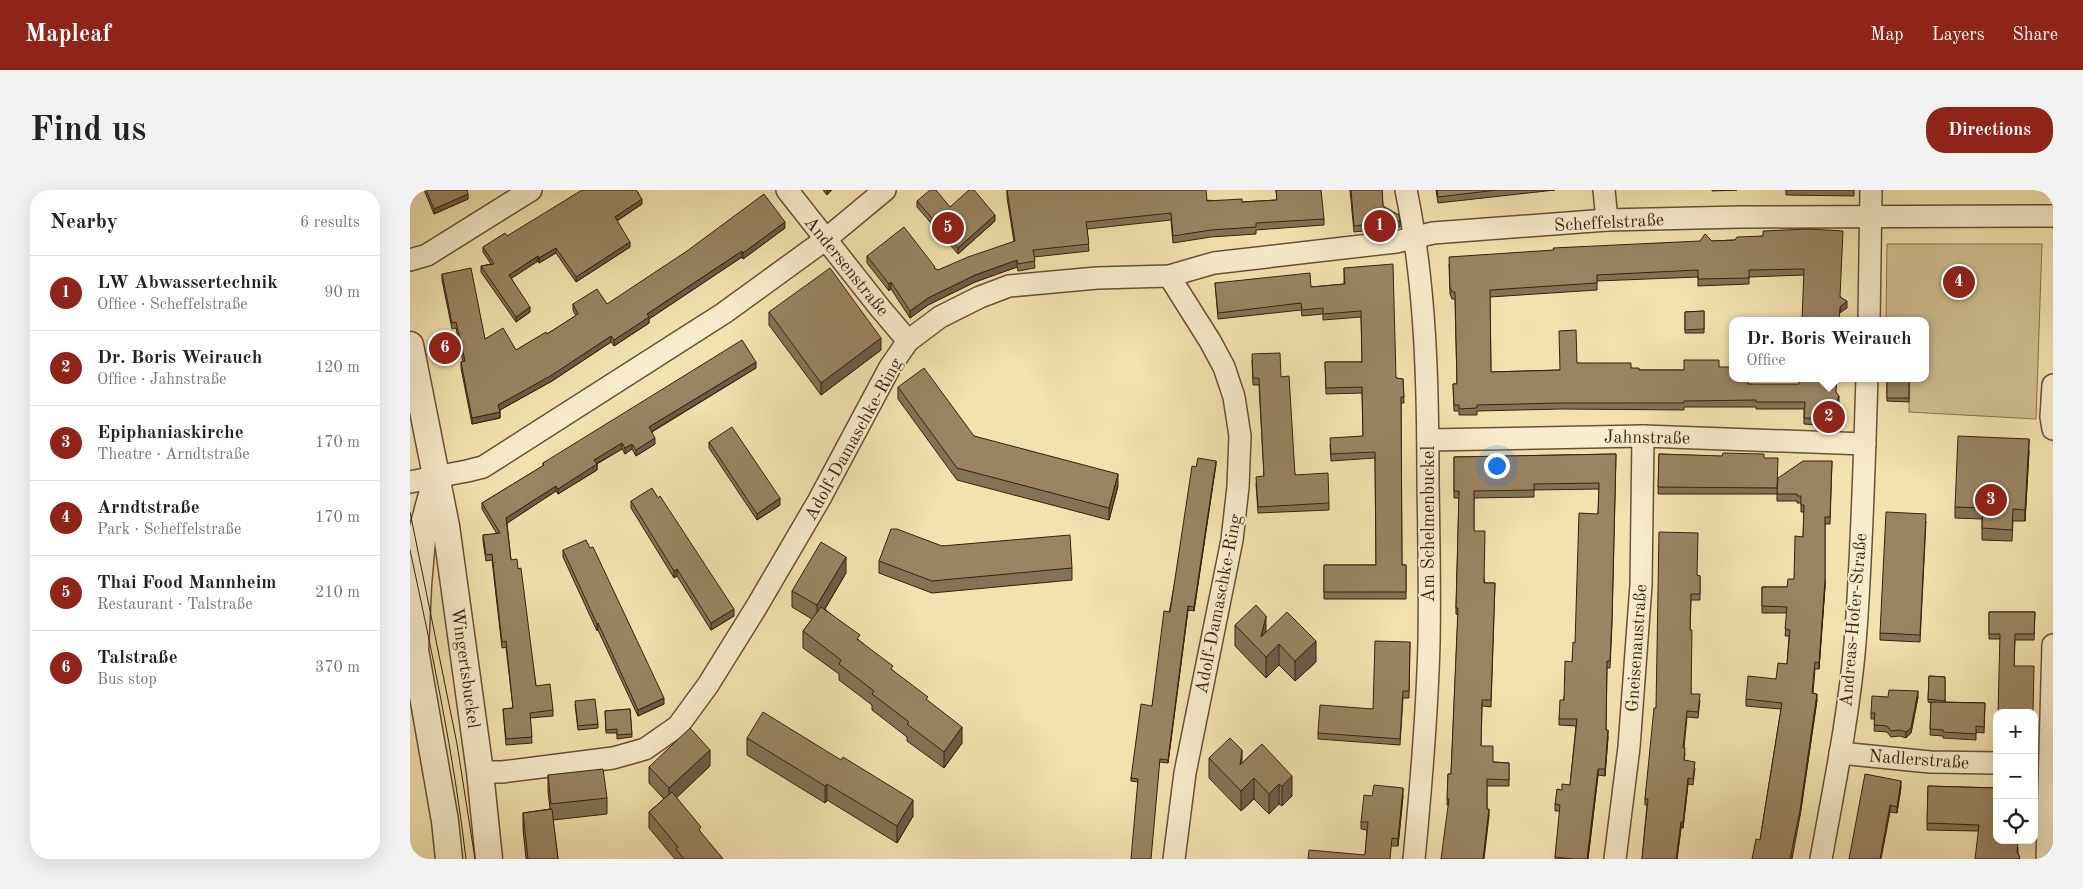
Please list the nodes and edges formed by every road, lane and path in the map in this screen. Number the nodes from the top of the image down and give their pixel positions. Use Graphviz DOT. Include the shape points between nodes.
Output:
graph roads {
  1 [pos="531,190"];
  2 [pos="787,190"];
  3 [pos="885,190"];
  4 [pos="1406,190"];
  5 [pos="1604,190"];
  6 [pos="1871,190"];
  7 [pos="2053,216"];
  8 [pos="1870,217"];
  9 [pos="1607,220"];
  10 [pos="1416,237"];
  11 [pos="826,239"];
  12 [pos="410,260"];
  13 [pos="1169,276"];
  14 [pos="1869,317"];
  15 [pos="908,341"];
  16 [pos="410,345"];
  17 [pos="1867,382"];
  18 [pos="2053,385"];
  19 [pos="2053,429"];
  20 [pos="1643,436"];
  21 [pos="1428,440"];
  22 [pos="1865,444"];
  23 [pos="436,478"];
  24 [pos="410,482"];
  25 [pos="413,641"];
  26 [pos="2053,645"];
  27 [pos="1840,753"];
  28 [pos="1993,763"];
  29 [pos="2046,764"];
  30 [pos="491,772"];
  31 [pos="449,859"];
  32 [pos="489,859"];
  33 [pos="1174,859"];
  34 [pos="1414,859"];
  35 [pos="1615,859"];
  36 [pos="1821,859"];
  37 [pos="2048,859"];
  1 -- 12 [label="street" via="427,255"];
  2 -- 11 [label="street, Andersenstraße"];
  3 -- 11 [label="street"];
  4 -- 10 [label="street, Am Schelmenbuckel"];
  5 -- 9 [label="street"];
  6 -- 8 [label="street"];
  7 -- 8 [label="street, Scheffelstraße"];
  8 -- 9 [label="street, Scheffelstraße"];
  8 -- 14 [label="street"];
  9 -- 10 [label="street, Scheffelstraße" via="1433,232"];
  10 -- 13 [label="street, Scheffelstraße" via="1214,263"];
  10 -- 21 [label="street, Am Schelmenbuckel"];
  11 -- 15 [label="street, Andersenstraße"];
  11 -- 23 [label="street" via="724,313 483,466"];
  13 -- 15 [label="street, Adolf-Damaschke-Ring" via="1096,278 1009,286 940,317"];
  13 -- 33 [label="street, Adolf-Damaschke-Ring" via="1224,367 1234,397 1240,436 1232,540 1185,773"];
  15 -- 30 [label="street, Adolf-Damaschke-Ring" via="890,367 819,500 757,606 708,685 678,726 645,749 613,758"];
  16 -- 23 [label="street, Wingertsbuckel"];
  17 -- 22 [label="street, Andreas-Hofer-Straße"];
  18 -- 19 [label="street"];
  20 -- 21 [label="street, Jahnstraße"];
  20 -- 22 [label="street, Jahnstraße"];
  20 -- 35 [label="street, Gneisenaustraße" via="1641,585 1629,747"];
  21 -- 34 [label="street, Am Schelmenbuckel" via="1429,643 1423,768"];
  22 -- 27 [label="street, Andreas-Hofer-Straße" via="1855,644"];
  23 -- 24 [label="street"];
  23 -- 25 [label="street, Wingertsbuckel" via="423,528"];
  23 -- 30 [label="street, Wingertsbuckel"];
  25 -- 31 [label="street, Wingertsbuckel"];
  26 -- 29 [label="street"];
  27 -- 28 [label="street, Nadlerstraße" via="1930,762"];
  27 -- 36 [label="street, Andreas-Hofer-Straße"];
  29 -- 37 [label="street"];
  30 -- 32 [label="street, Wingertsbuckel"];
}
